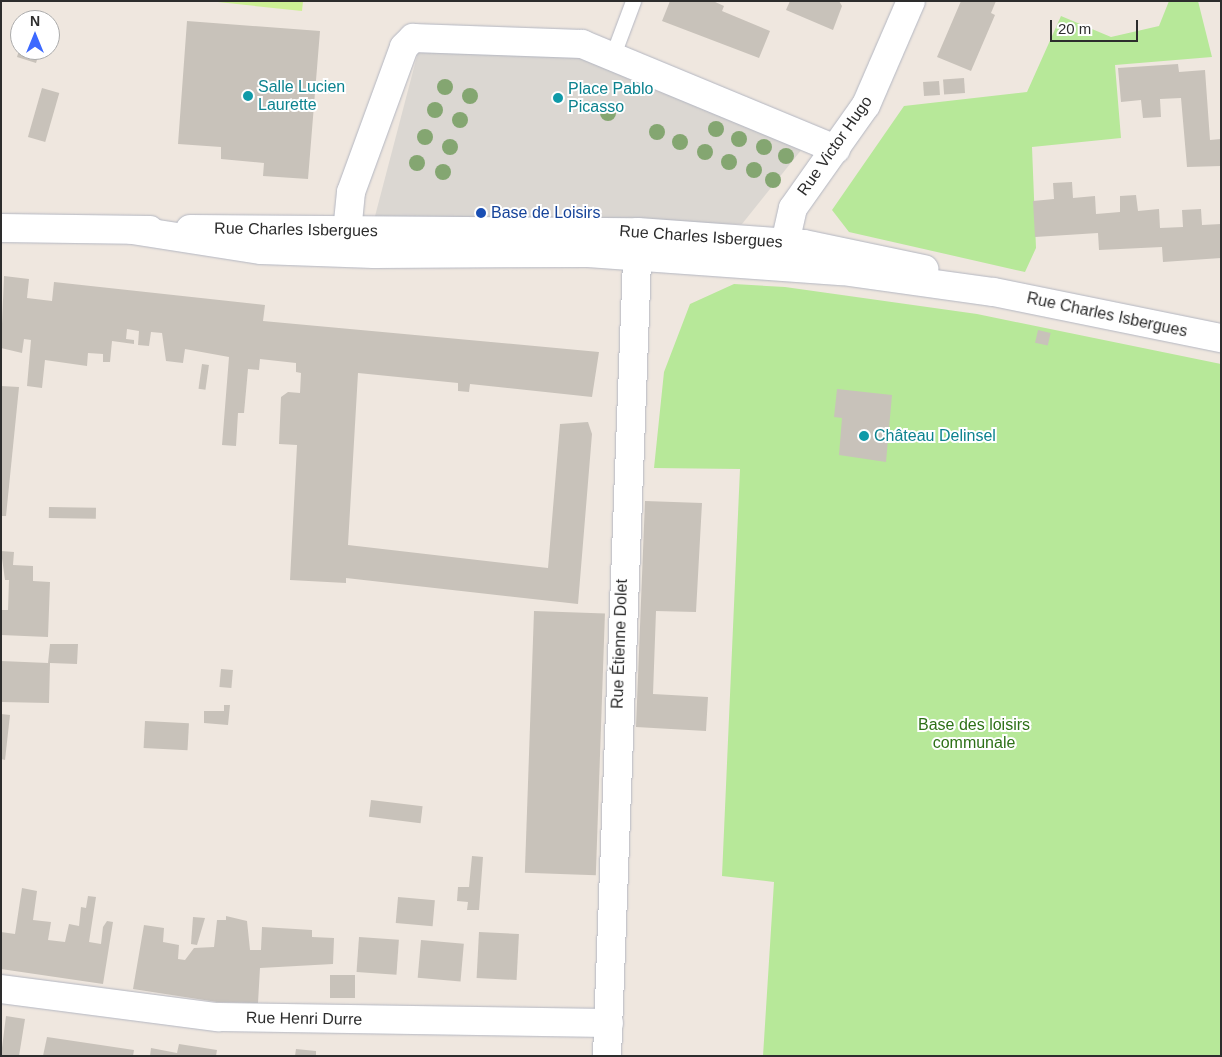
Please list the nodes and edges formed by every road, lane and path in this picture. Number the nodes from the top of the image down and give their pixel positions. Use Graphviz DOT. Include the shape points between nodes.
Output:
graph roads {
  1 [pos="633,1"];
  2 [pos="911,1"];
  3 [pos="612,57"];
  4 [pos="836,150"];
  5 [pos="1,228"];
  6 [pos="345,243"];
  7 [pos="637,244"];
  8 [pos="781,254"];
  9 [pos="1221,338"];
  10 [pos="1,989"];
  11 [pos="609,1023"];
  12 [pos="607,1056"];
  1 -- 3 [label="lane"];
  2 -- 4 [label="street, Rue Victor Hugo" via="879,81"];
  3 -- 4 [label="street"];
  3 -- 6 [label="street" via="568,42 414,38 404,47 351,192"];
  4 -- 8 [label="street, Rue Victor Hugo" via="798,199"];
  5 -- 6 [label="street, Rue Charles Isbergues" via="132,230 233,248"];
  6 -- 7 [label="street, Rue Charles Isbergues"];
  7 -- 8 [label="street, Rue Charles Isbergues"];
  7 -- 11 [label="street, Rue Étienne Dolet"];
  8 -- 9 [label="street, Rue Charles Isbergues" via="994,292"];
  10 -- 11 [label="street, Rue Henri Durre" via="218,1017"];
  11 -- 12 [label="street, Rue Étienne Dolet"];
}
